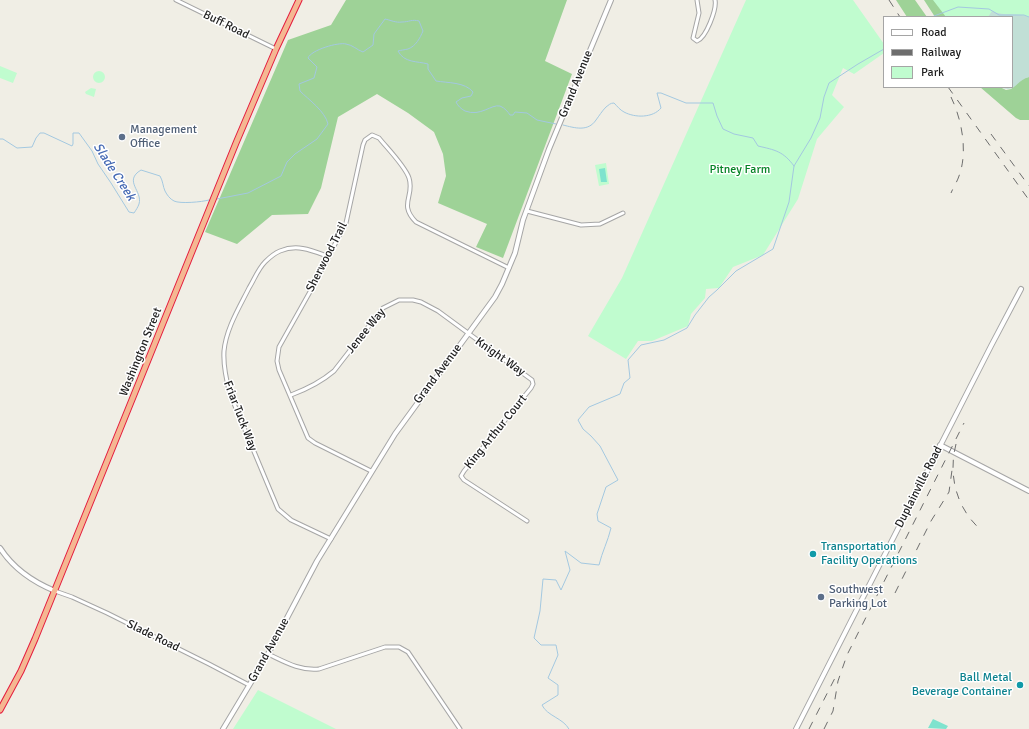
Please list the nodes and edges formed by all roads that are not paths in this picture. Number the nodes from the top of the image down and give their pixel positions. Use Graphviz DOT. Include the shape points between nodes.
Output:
graph roads {
  1 [pos="176,0"];
  2 [pos="299,0"];
  3 [pos="611,0"];
  4 [pos="697,0"];
  5 [pos="715,0"];
  6 [pos="276,50"];
  7 [pos="527,211"];
  8 [pos="623,213"];
  9 [pos="328,256"];
  10 [pos="509,268"];
  11 [pos="1021,288"];
  12 [pos="468,334"];
  13 [pos="532,380"];
  14 [pos="291,395"];
  15 [pos="940,445"];
  16 [pos="371,471"];
  17 [pos="1029,491"];
  18 [pos="527,521"];
  19 [pos="331,539"];
  20 [pos="0,548"];
  21 [pos="55,591"];
  22 [pos="268,654"];
  23 [pos="249,685"];
  24 [pos="0,710"];
  25 [pos="223,729"];
  26 [pos="460,729"];
  27 [pos="796,729"];
  1 -- 6 [label="street, Buff Road"];
  2 -- 6 [label="highway, Washington Street"];
  3 -- 7 [label="street, Grand Avenue" via="549,149"];
  4 -- 5 [label="street" via="699,13 693,38 697,41 706,32 716,8"];
  6 -- 21 [label="highway, Washington Street"];
  7 -- 8 [label="street" via="581,225 600,224"];
  7 -- 10 [label="street, Grand Avenue"];
  9 -- 10 [label="street, Sherwood Trail" via="347,219 363,145 368,137 374,135 379,138 410,180 408,212 416,222"];
  9 -- 14 [label="street, Sherwood Trail" via="278,351 279,370"];
  9 -- 19 [label="street, Friar Tuck Way" via="304,248 292,248 279,252 265,262 235,315 226,341 224,360 230,394 278,509 291,520"];
  10 -- 12 [label="street, Grand Avenue" via="495,297"];
  11 -- 15 [label="street, Duplainville Road"];
  12 -- 13 [label="street, Knight Way"];
  12 -- 14 [label="street, Jenee Way" via="438,311 421,302 399,300 383,308 325,379"];
  12 -- 16 [label="street, Grand Avenue" via="411,410"];
  13 -- 18 [label="street, King Arthur Court" via="531,388 514,411 461,476"];
  14 -- 16 [label="street, Sherwood Trail" via="308,438"];
  15 -- 17 [label="street"];
  15 -- 27 [label="street, Duplainville Road"];
  16 -- 19 [label="street, Grand Avenue"];
  19 -- 22 [label="street, Grand Avenue"];
  20 -- 21 [label="street" via="20,571"];
  21 -- 23 [label="street, Slade Road" via="114,616"];
  21 -- 24 [label="highway, Washington Street" via="21,670"];
  22 -- 23 [label="street, Grand Avenue"];
  22 -- 26 [label="street" via="308,670 319,669 386,647 399,647 408,652"];
  23 -- 25 [label="street, Grand Avenue"];
}
